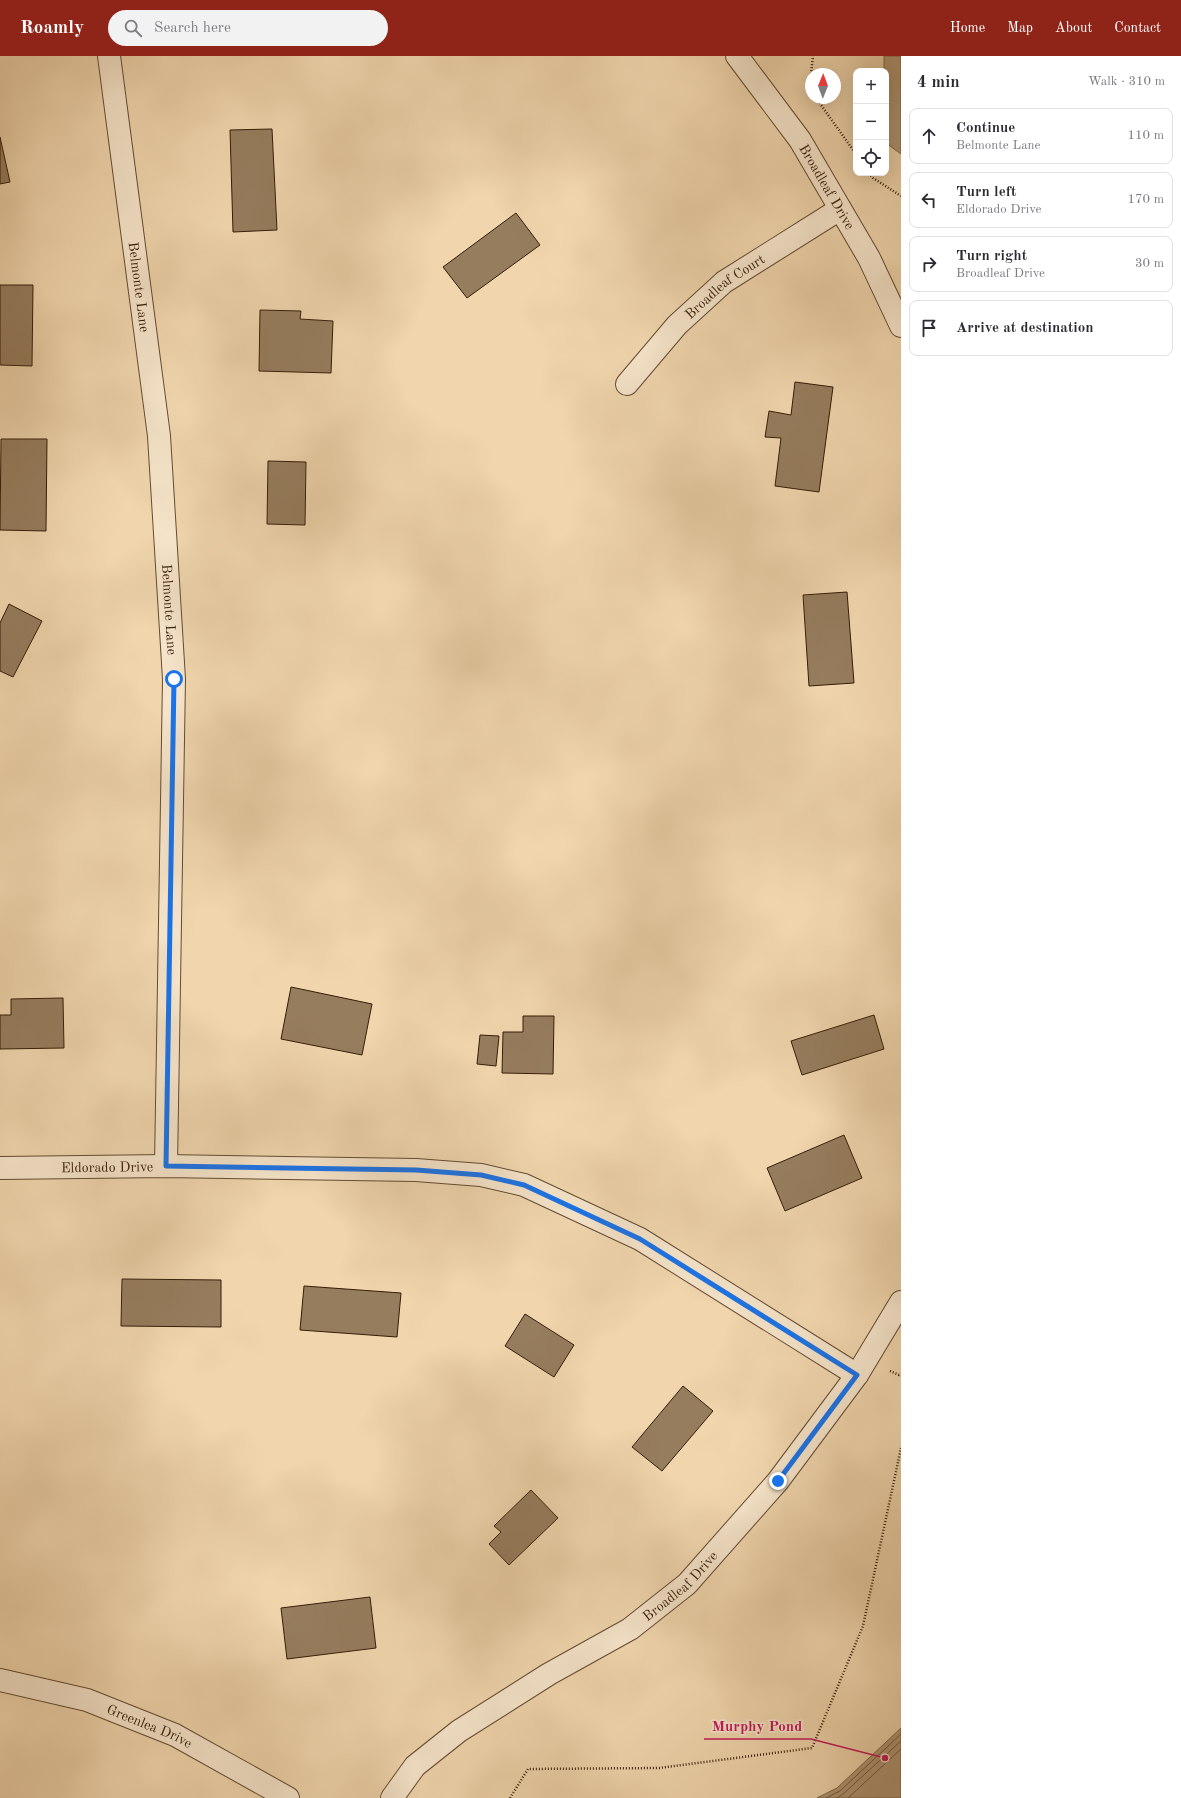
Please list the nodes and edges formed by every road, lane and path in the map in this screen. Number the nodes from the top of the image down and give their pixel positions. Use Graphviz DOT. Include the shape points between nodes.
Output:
graph roads {
  1 [pos="109,56"];
  2 [pos="737,56"];
  3 [pos="813,56"];
  4 [pos="812,68"];
  5 [pos="820,104"];
  6 [pos="853,150"];
  7 [pos="871,176"];
  8 [pos="901,196"];
  9 [pos="840,209"];
  10 [pos="901,326"];
  11 [pos="627,384"];
  12 [pos="166,1166"];
  13 [pos="0,1168"];
  14 [pos="901,1302"];
  15 [pos="857,1375"];
  16 [pos="901,1448"];
  17 [pos="0,1680"];
  18 [pos="288,1798"];
  19 [pos="392,1798"];
  20 [pos="510,1798"];
  1 -- 12 [label="street, Belmonte Lane" via="159,436 174,679"];
  2 -- 9 [label="street, Broadleaf Drive" via="800,140"];
  3 -- 4 [label="path"];
  5 -- 6 [label="path"];
  7 -- 8 [label="path"];
  9 -- 10 [label="street, Broadleaf Drive" via="869,258"];
  9 -- 11 [label="street, Broadleaf Court" via="724,282 677,325"];
  12 -- 13 [label="street, Eldorado Drive"];
  12 -- 15 [label="street, Eldorado Drive" via="416,1170 481,1175 524,1185 640,1239"];
  14 -- 15 [label="street, Broadleaf Drive"];
  15 -- 19 [label="street, Broadleaf Drive" via="778,1481 687,1584 630,1629 549,1674 459,1731 415,1766"];
  16 -- 20 [label="path" via="863,1626 812,1748 659,1768 528,1769"];
  17 -- 18 [label="street, Greenlea Drive" via="87,1700 176,1735"];
}
